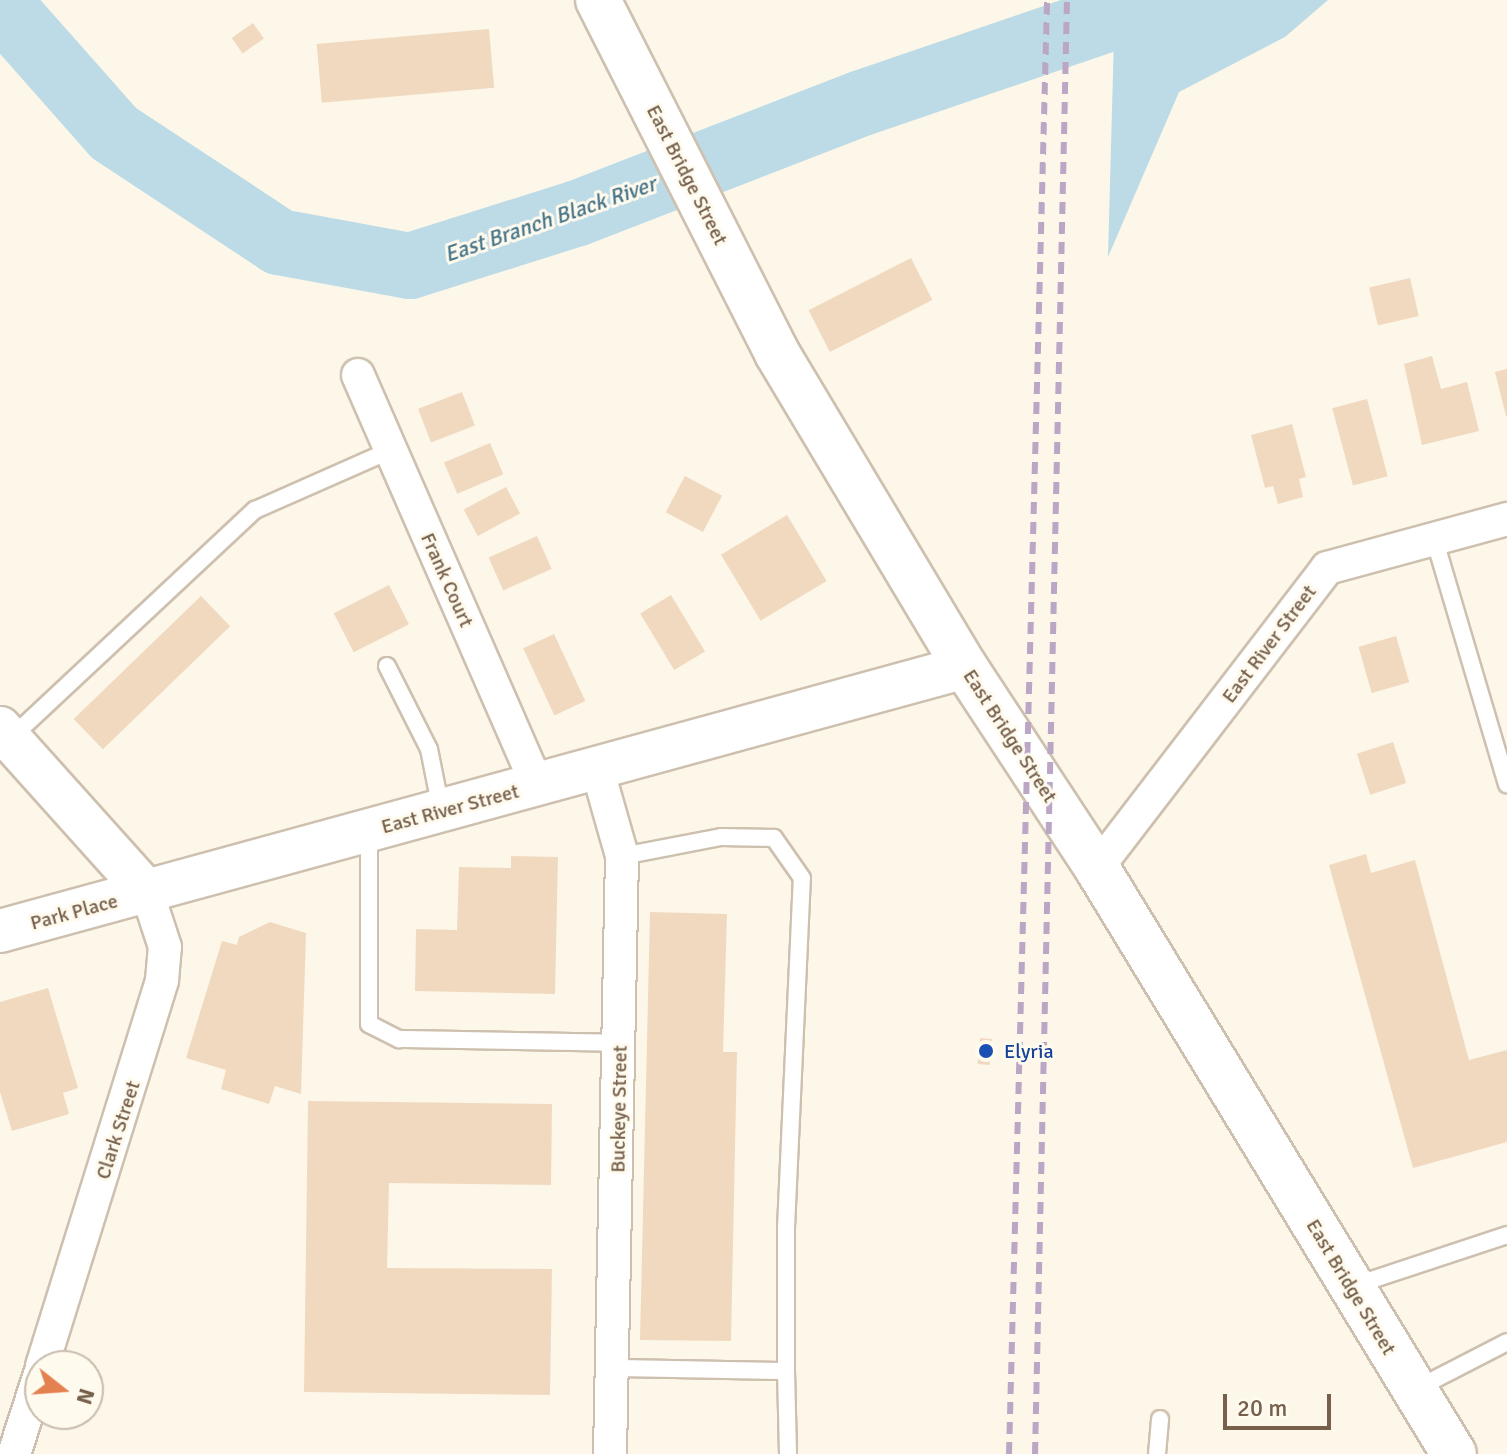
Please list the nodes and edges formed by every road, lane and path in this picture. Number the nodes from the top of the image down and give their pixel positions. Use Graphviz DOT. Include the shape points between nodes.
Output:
graph roads {
  1 [pos="604,12"];
  2 [pos="358,375"];
  3 [pos="391,450"];
  4 [pos="1507,519"];
  5 [pos="1434,538"];
  6 [pos="387,666"];
  7 [pos="965,667"];
  8 [pos="5,733"];
  9 [pos="597,768"];
  10 [pos="1507,784"];
  11 [pos="537,785"];
  12 [pos="442,811"];
  13 [pos="369,831"];
  14 [pos="622,856"];
  15 [pos="1097,868"];
  16 [pos="147,892"];
  17 [pos="0,931"];
  18 [pos="621,1043"];
  19 [pos="1507,1235"];
  20 [pos="1351,1286"];
  21 [pos="1507,1342"];
  22 [pos="47,1350"];
  23 [pos="613,1368"];
  24 [pos="786,1371"];
  25 [pos="1414,1390"];
  26 [pos="1160,1419"];
  27 [pos="24,1423"];
  28 [pos="14,1454"];
  29 [pos="610,1454"];
  30 [pos="788,1454"];
  31 [pos="1157,1454"];
  32 [pos="1454,1454"];
  1 -- 7 [label="main road, East Bridge Street" via="777,353"];
  2 -- 3 [label="street, Frank Court"];
  3 -- 8 [label="lane" via="255,510"];
  3 -- 11 [label="street, Frank Court"];
  4 -- 5 [label="street, East River Street"];
  5 -- 10 [label="lane"];
  5 -- 15 [label="street, East River Street" via="1327,568"];
  6 -- 12 [label="lane" via="429,749"];
  7 -- 9 [label="street, East River Street"];
  7 -- 15 [label="main road, East Bridge Street"];
  8 -- 16 [label="street"];
  9 -- 11 [label="street, East River Street"];
  9 -- 14 [label="street, Buckeye Street"];
  11 -- 12 [label="street, East River Street"];
  12 -- 13 [label="street, East River Street"];
  13 -- 16 [label="street, East River Street"];
  13 -- 18 [label="lane" via="369,1024 399,1039"];
  14 -- 18 [label="street, Buckeye Street"];
  14 -- 24 [label="lane" via="721,837 774,838 802,878 786,1228"];
  15 -- 20 [label="main road, East Bridge Street"];
  16 -- 17 [label="street, Park Place"];
  16 -- 22 [label="street, Clark Street" via="165,947 162,980"];
  18 -- 23 [label="street, Buckeye Street"];
  19 -- 20 [label="lane"];
  20 -- 25 [label="main road, East Bridge Street"];
  21 -- 25 [label="lane"];
  23 -- 24 [label="lane"];
  23 -- 29 [label="street, Buckeye Street"];
  24 -- 30 [label="lane"];
  25 -- 32 [label="main road, East Bridge Street"];
  26 -- 31 [label="lane"];
  27 -- 28 [label="street"];
}
